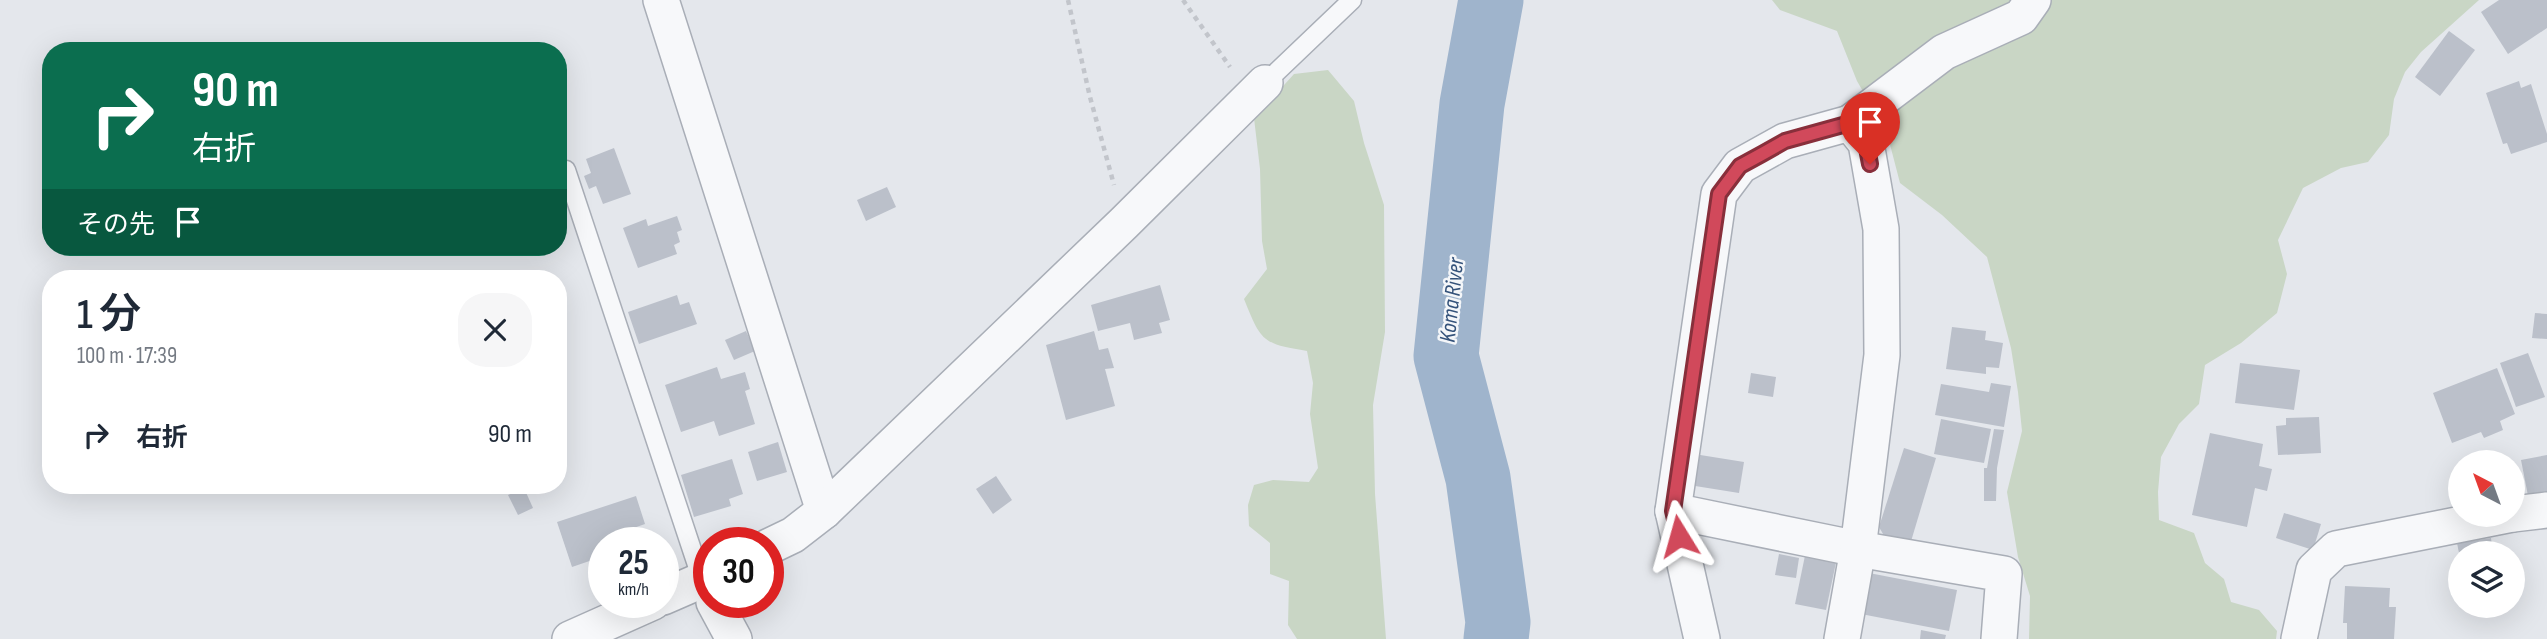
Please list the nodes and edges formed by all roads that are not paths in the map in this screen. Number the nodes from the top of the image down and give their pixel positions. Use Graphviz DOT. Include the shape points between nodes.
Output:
graph roads {
  1 [pos="661,0"];
  2 [pos="1352,0"];
  3 [pos="2033,0"];
  4 [pos="1258,90"];
  5 [pos="1850,123"];
  6 [pos="567,173"];
  7 [pos="2547,510"];
  8 [pos="824,511"];
  9 [pos="1673,511"];
  10 [pos="2525,513"];
  11 [pos="2448,527"];
  12 [pos="784,539"];
  13 [pos="693,544"];
  14 [pos="1858,548"];
  15 [pos="617,618"];
  16 [pos="723,618"];
  17 [pos="570,639"];
  18 [pos="734,639"];
  19 [pos="1702,639"];
  20 [pos="1842,639"];
  21 [pos="1999,639"];
  22 [pos="2299,639"];
  1 -- 8 [label="street"];
  2 -- 4 [label="lane"];
  3 -- 5 [label="street" via="2021,18 1944,52"];
  4 -- 8 [label="street"];
  5 -- 9 [label="street" via="1785,141 1740,166 1719,194"];
  5 -- 14 [label="street" via="1866,143 1881,229 1882,355"];
  6 -- 13 [label="lane"];
  7 -- 10 [label="street"];
  8 -- 12 [label="street"];
  9 -- 14 [label="street"];
  9 -- 19 [label="street"];
  11 -- 22 [label="street" via="2336,549 2314,570"];
  14 -- 20 [label="street"];
  14 -- 21 [label="street" via="2004,574"];
  15 -- 17 [label="street"];
  16 -- 18 [label="street"];
}
